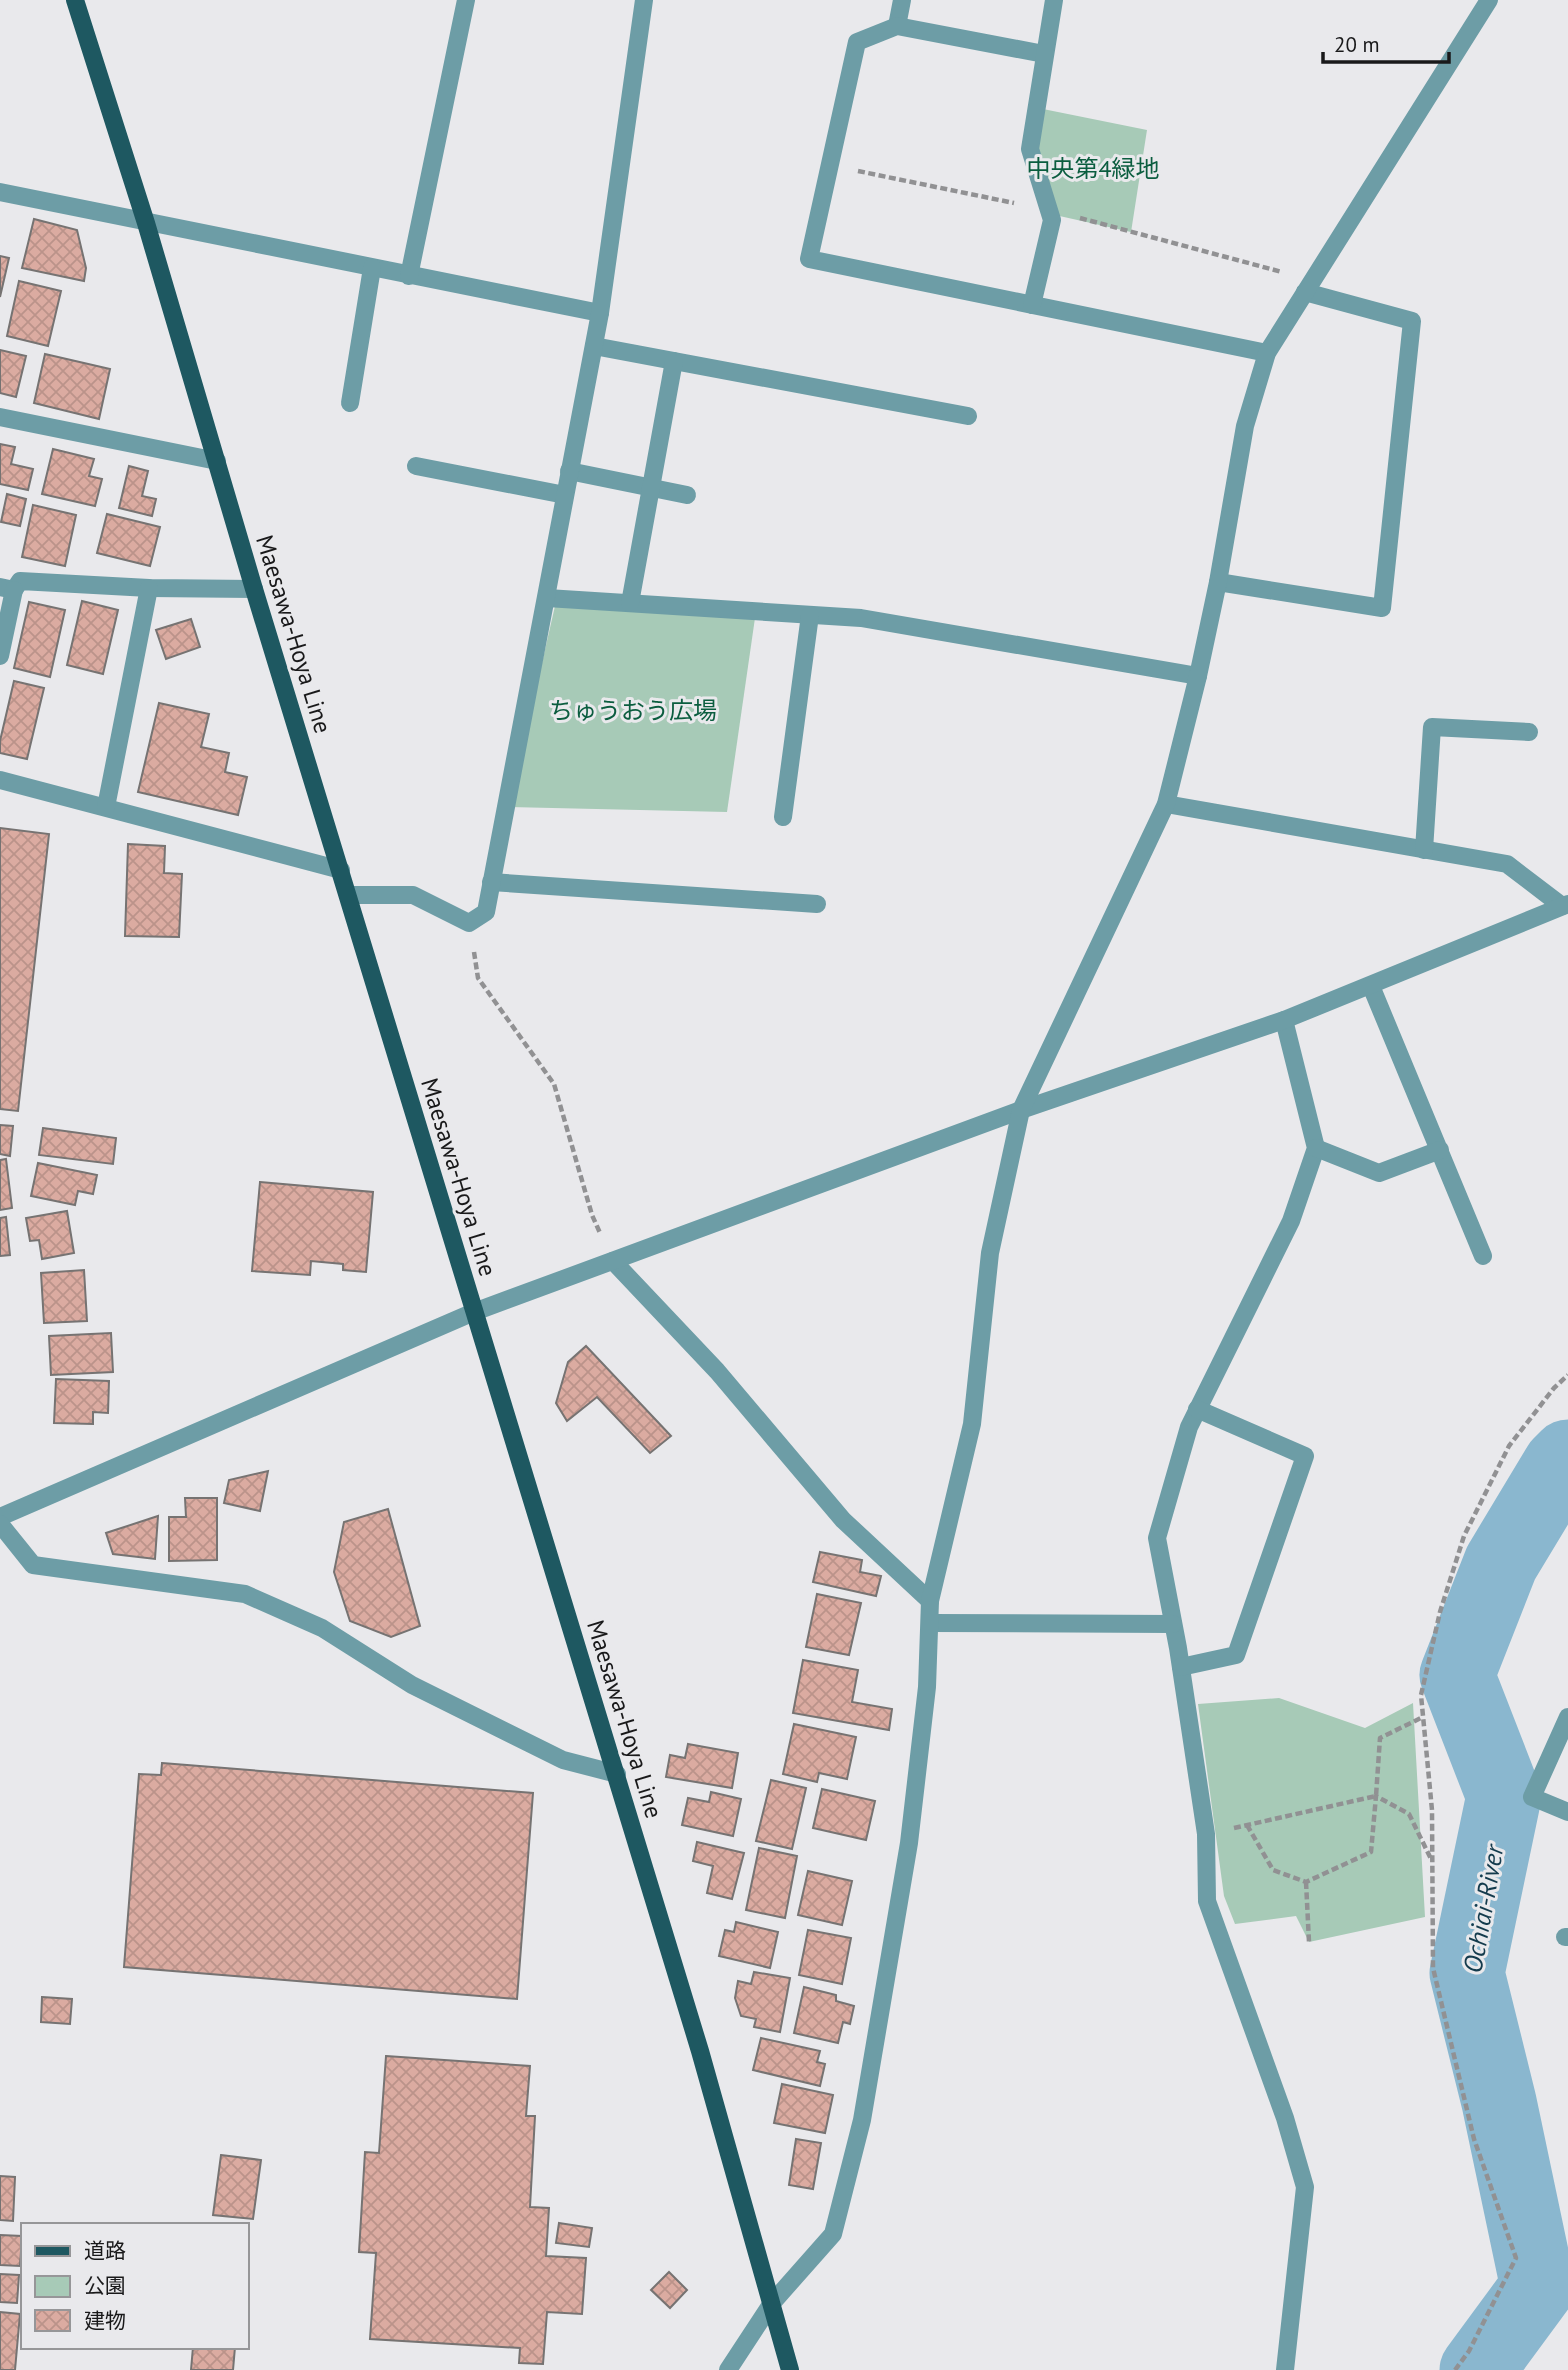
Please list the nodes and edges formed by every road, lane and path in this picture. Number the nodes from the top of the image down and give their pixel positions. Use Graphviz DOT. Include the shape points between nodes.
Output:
graph roads {
  1 [pos="75,0"];
  2 [pos="466,0"];
  3 [pos="644,0"];
  4 [pos="902,0"];
  5 [pos="1054,0"];
  6 [pos="1489,0"];
  7 [pos="897,26"];
  8 [pos="1044,54"];
  9 [pos="0,192"];
  10 [pos="146,223"];
  11 [pos="373,268"];
  12 [pos="410,276"];
  13 [pos="1306,292"];
  14 [pos="1032,305"];
  15 [pos="600,313"];
  16 [pos="594,346"];
  17 [pos="1267,353"];
  18 [pos="674,361"];
  19 [pos="350,403"];
  20 [pos="968,416"];
  21 [pos="0,417"];
  22 [pos="217,461"];
  23 [pos="416,466"];
  24 [pos="569,471"];
  25 [pos="650,488"];
  26 [pos="565,495"];
  27 [pos="687,495"];
  28 [pos="1218,582"];
  29 [pos="7,588"];
  30 [pos="149,588"];
  31 [pos="254,589"];
  32 [pos="547,598"];
  33 [pos="630,603"];
  34 [pos="810,615"];
  35 [pos="0,656"];
  36 [pos="1198,676"];
  37 [pos="1529,732"];
  38 [pos="0,780"];
  39 [pos="1166,804"];
  40 [pos="106,807"];
  41 [pos="783,817"];
  42 [pos="1424,850"];
  43 [pos="341,870"];
  44 [pos="491,883"];
  45 [pos="348,895"];
  46 [pos="817,904"];
  47 [pos="1565,905"];
  48 [pos="469,923"];
  49 [pos="1371,986"];
  50 [pos="1284,1020"];
  51 [pos="1021,1110"];
  52 [pos="1315,1148"];
  53 [pos="1440,1150"];
  54 [pos="1483,1256"];
  55 [pos="613,1261"];
  56 [pos="474,1312"];
  57 [pos="1568,1375"];
  58 [pos="1197,1409"];
  59 [pos="0,1517"];
  60 [pos="0,1524"];
  61 [pos="930,1601"];
  62 [pos="930,1623"];
  63 [pos="1173,1624"];
  64 [pos="1181,1667"];
  65 [pos="1423,1717"];
  66 [pos="1568,1717"];
  67 [pos="617,1774"];
  68 [pos="1376,1796"];
  69 [pos="1568,1812"];
  70 [pos="1247,1825"];
  71 [pos="1206,1834"];
  72 [pos="1432,1860"];
  73 [pos="1307,1882"];
  74 [pos="1309,1942"];
  75 [pos="772,2303"];
  76 [pos="728,2370"];
  77 [pos="790,2370"];
  78 [pos="1285,2370"];
  79 [pos="1455,2370"];
  1 -- 10 [label="main road, Maesawa-Hoya Line"];
  2 -- 12 [label="street"];
  3 -- 15 [label="street"];
  4 -- 7 [label="street"];
  5 -- 8 [label="street"];
  6 -- 13 [label="street"];
  7 -- 8 [label="street"];
  7 -- 14 [label="street" via="858,42 809,259"];
  8 -- 14 [label="street" via="1030,149 1052,220"];
  9 -- 10 [label="street"];
  10 -- 11 [label="street"];
  10 -- 22 [label="main road, Maesawa-Hoya Line"];
  11 -- 12 [label="street"];
  11 -- 19 [label="street"];
  12 -- 15 [label="street"];
  13 -- 17 [label="street"];
  13 -- 28 [label="street" via="1412,321 1382,608"];
  14 -- 17 [label="street"];
  15 -- 16 [label="street"];
  16 -- 18 [label="street"];
  16 -- 24 [label="street"];
  17 -- 28 [label="street" via="1245,426"];
  18 -- 20 [label="street"];
  18 -- 25 [label="street"];
  21 -- 22 [label="street"];
  22 -- 31 [label="main road, Maesawa-Hoya Line"];
  23 -- 26 [label="street"];
  24 -- 25 [label="street"];
  24 -- 26 [label="street"];
  25 -- 27 [label="street"];
  25 -- 33 [label="street"];
  26 -- 32 [label="street"];
  28 -- 36 [label="street"];
  29 -- 30 [label="street" via="20,581"];
  29 -- 35 [label="street"];
  30 -- 31 [label="street"];
  30 -- 40 [label="street"];
  31 -- 43 [label="main road, Maesawa-Hoya Line"];
  32 -- 33 [label="street"];
  32 -- 44 [label="street"];
  33 -- 34 [label="street"];
  34 -- 36 [label="street" via="861,618"];
  34 -- 41 [label="street"];
  36 -- 39 [label="street"];
  37 -- 42 [label="street" via="1432,727"];
  38 -- 40 [label="street"];
  39 -- 42 [label="street"];
  39 -- 51 [label="street"];
  40 -- 43 [label="street"];
  42 -- 47 [label="street" via="1507,864"];
  43 -- 45 [label="main road, Maesawa-Hoya Line"];
  44 -- 46 [label="street"];
  44 -- 48 [label="street" via="486,912"];
  45 -- 48 [label="street" via="413,895"];
  45 -- 56 [label="main road, Maesawa-Hoya Line"];
  47 -- 49 [label="street"];
  48 -- 55 [label="path" via="478,978 554,1084 592,1215"];
  49 -- 50 [label="street"];
  49 -- 53 [label="street"];
  50 -- 51 [label="street"];
  50 -- 52 [label="street"];
  51 -- 55 [label="street"];
  51 -- 61 [label="street" via="990,1253 972,1424"];
  52 -- 53 [label="street" via="1379,1173"];
  52 -- 58 [label="street" via="1291,1222"];
  53 -- 54 [label="street"];
  55 -- 56 [label="street"];
  55 -- 61 [label="street" via="717,1371 843,1520"];
  56 -- 59 [label="street"];
  56 -- 67 [label="main road, Maesawa-Hoya Line"];
  57 -- 65 [label="path" via="1509,1446 1464,1536 1420,1695"];
  58 -- 63 [label="street" via="1157,1538"];
  58 -- 64 [label="street" via="1305,1456 1236,1655"];
  60 -- 67 [label="street" via="33,1565 246,1594 322,1628 412,1685 563,1760"];
  61 -- 62 [label="street"];
  62 -- 63 [label="street"];
  62 -- 75 [label="street" via="909,1843 862,2120 833,2234"];
  63 -- 64 [label="street"];
  64 -- 71 [label="street"];
  65 -- 68 [label="path" via="1380,1738"];
  65 -- 72 [label="path"];
  66 -- 69 [label="street" via="1532,1797"];
  67 -- 75 [label="main road, Maesawa-Hoya Line"];
  68 -- 70 [label="path"];
  68 -- 72 [label="path" via="1409,1814"];
  68 -- 73 [label="path" via="1371,1852"];
  70 -- 71 [label="path"];
  70 -- 73 [label="path" via="1273,1870"];
  71 -- 78 [label="street" via="1207,1901 1305,2187"];
  72 -- 79 [label="path" via="1433,1968 1474,2139 1516,2258"];
  73 -- 74 [label="path"];
  75 -- 76 [label="street"];
  75 -- 77 [label="main road, Maesawa-Hoya Line"];
}
